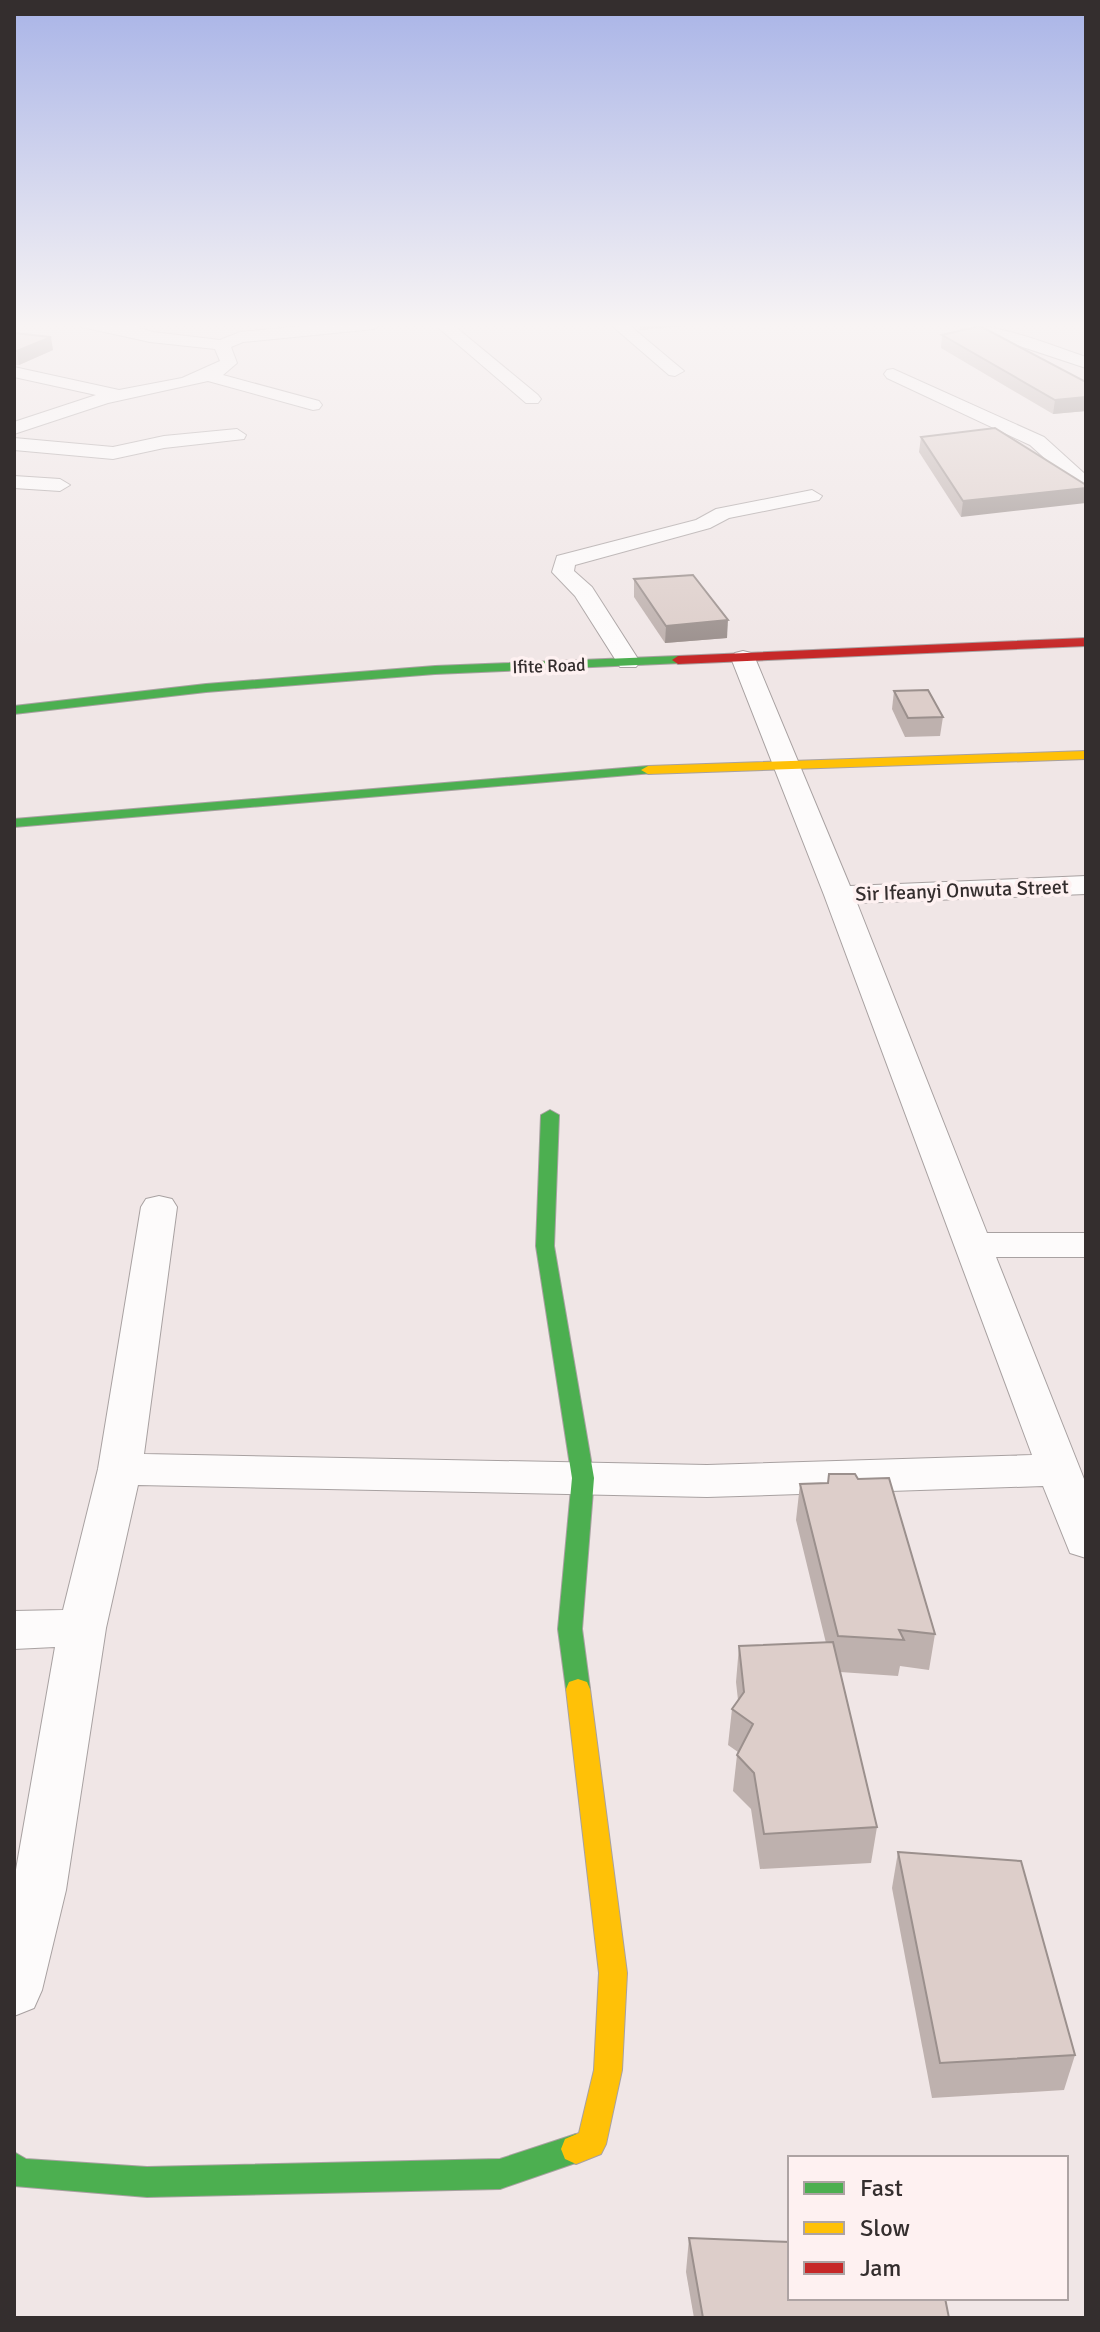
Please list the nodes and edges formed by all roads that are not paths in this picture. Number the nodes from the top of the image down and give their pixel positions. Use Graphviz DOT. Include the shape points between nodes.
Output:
graph roads {
  1 [pos="1019,433"];
  2 [pos="237,435"];
  3 [pos="14,444"];
  4 [pos="14,482"];
  5 [pos="60,485"];
  6 [pos="1086,485"];
  7 [pos="812,496"];
  8 [pos="1086,642"];
  9 [pos="743,658"];
  10 [pos="628,662"];
  11 [pos="14,710"];
  12 [pos="1086,755"];
  13 [pos="785,765"];
  14 [pos="14,823"];
  15 [pos="1086,885"];
  16 [pos="839,895"];
  17 [pos="550,1115"];
  18 [pos="159,1207"];
  19 [pos="973,1245"];
  20 [pos="1086,1245"];
  21 [pos="120,1469"];
  22 [pos="1059,1470"];
  23 [pos="583,1478"];
  24 [pos="1086,1541"];
  25 [pos="82,1628"];
  26 [pos="14,1630"];
  27 [pos="14,1990"];
  28 [pos="16,2177"];
  1 -- 6 [label="street" via="1037,441"];
  2 -- 3 [label="street" via="113,453"];
  4 -- 5 [label="street"];
  7 -- 10 [label="street" via="723,513 703,524 565,561 563,572 584,592"];
  8 -- 9 [label="street, Ifite Road"];
  9 -- 10 [label="street, Ifite Road"];
  9 -- 13 [label="street"];
  10 -- 11 [label="street, Ifite Road" via="435,670"];
  12 -- 13 [label="street"];
  13 -- 14 [label="street" via="605,771"];
  13 -- 16 [label="street"];
  15 -- 16 [label="street, Sir Ifeanyi Onwuta Street"];
  16 -- 19 [label="street"];
  17 -- 23 [label="street" via="545,1246"];
  18 -- 21 [label="street"];
  19 -- 20 [label="street"];
  19 -- 22 [label="street"];
  21 -- 23 [label="street"];
  21 -- 25 [label="street"];
  22 -- 23 [label="street" via="707,1481"];
  22 -- 24 [label="street"];
  23 -- 28 [label="street" via="570,1629 613,1973 608,2070 591,2144 500,2174 147,2182"];
  25 -- 26 [label="street"];
  25 -- 27 [label="street" via="39,1890"];
}
